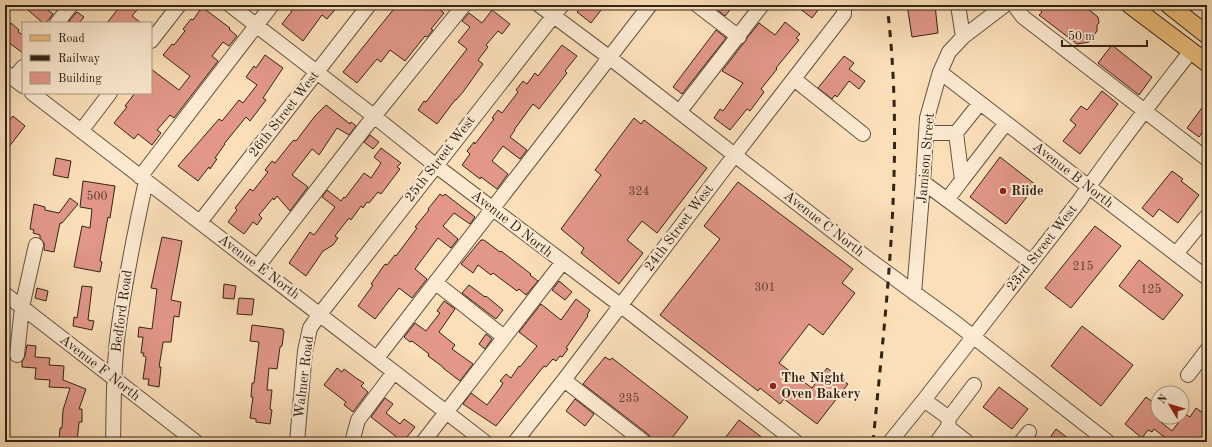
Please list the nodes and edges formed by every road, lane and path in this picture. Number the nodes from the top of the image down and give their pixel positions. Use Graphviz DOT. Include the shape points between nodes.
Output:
graph roads {
  1 [pos="71,5"];
  2 [pos="179,5"];
  3 [pos="230,5"];
  4 [pos="272,5"];
  5 [pos="369,5"];
  6 [pos="464,5"];
  7 [pos="539,5"];
  8 [pos="650,5"];
  9 [pos="697,5"];
  10 [pos="762,5"];
  11 [pos="958,5"];
  12 [pos="1005,5"];
  13 [pos="1014,5"];
  14 [pos="1130,5"];
  15 [pos="1169,5"];
  16 [pos="558,10"];
  17 [pos="844,10"];
  18 [pos="58,22"];
  19 [pos="257,25"];
  20 [pos="1207,35"];
  21 [pos="738,37"];
  22 [pos="963,37"];
  23 [pos="152,40"];
  24 [pos="1192,51"];
  25 [pos="610,58"];
  26 [pos="1207,63"];
  27 [pos="22,68"];
  28 [pos="317,72"];
  29 [pos="940,72"];
  30 [pos="14,79"];
  31 [pos="794,79"];
  32 [pos="33,94"];
  33 [pos="109,94"];
  34 [pos="980,103"];
  35 [pos="680,111"];
  36 [pos="1144,111"];
  37 [pos="375,117"];
  38 [pos="1006,123"];
  39 [pos="81,131"];
  40 [pos="926,132"];
  41 [pos="956,133"];
  42 [pos="863,134"];
  43 [pos="735,154"];
  44 [pos="1207,159"];
  45 [pos="435,165"];
  46 [pos="143,179"];
  47 [pos="962,180"];
  48 [pos="923,182"];
  49 [pos="1089,187"];
  50 [pos="947,200"];
  51 [pos="493,209"];
  52 [pos="1206,217"];
  53 [pos="200,222"];
  54 [pos="36,245"];
  55 [pos="1176,254"];
  56 [pos="1031,262"];
  57 [pos="562,263"];
  58 [pos="258,266"];
  59 [pos="1207,278"];
  60 [pos="436,283"];
  61 [pos="914,293"];
  62 [pos="5,294"];
  63 [pos="620,305"];
  64 [pos="22,307"];
  65 [pos="320,314"];
  66 [pos="504,337"];
  67 [pos="973,337"];
  68 [pos="1207,350"];
  69 [pos="17,355"];
  70 [pos="377,358"];
  71 [pos="394,372"];
  72 [pos="1188,375"];
  73 [pos="115,379"];
  74 [pos="564,380"];
  75 [pos="974,385"];
  76 [pos="924,400"];
  77 [pos="446,412"];
  78 [pos="948,423"];
  79 [pos="113,442"];
  80 [pos="196,442"];
  81 [pos="297,442"];
  82 [pos="352,442"];
  83 [pos="423,442"];
  84 [pos="486,442"];
  85 [pos="514,442"];
  86 [pos="644,442"];
  87 [pos="796,442"];
  88 [pos="890,442"];
  89 [pos="937,442"];
  90 [pos="967,442"];
  91 [pos="1108,442"];
  1 -- 18 [label="street"];
  2 -- 23 [label="street"];
  3 -- 19 [label="street, Avenue D North"];
  4 -- 19 [label="street"];
  5 -- 28 [label="street, 26th Street West"];
  6 -- 37 [label="street"];
  7 -- 16 [label="street, Avenue C North"];
  8 -- 25 [label="street"];
  9 -- 21 [label="street"];
  10 -- 21 [label="street"];
  11 -- 22 [label="street"];
  12 -- 22 [label="street, Jamison Street"];
  13 -- 36 [label="street" via="1023,17"];
  14 -- 24 [label="main road"];
  15 -- 20 [label="main road"];
  16 -- 25 [label="street, Avenue C North"];
  16 -- 45 [label="street, 25th Street West"];
  17 -- 31 [label="street, 24th Street West"];
  19 -- 28 [label="street, Avenue D North"];
  19 -- 46 [label="street"];
  21 -- 35 [label="street"];
  22 -- 29 [label="street, Jamison Street" via="949,52"];
  24 -- 26 [label="main road"];
  24 -- 36 [label="street, 23rd Street West"];
  25 -- 35 [label="street, Avenue C North"];
  25 -- 51 [label="street"];
  27 -- 30 [label="street"];
  28 -- 37 [label="street, Avenue D North"];
  28 -- 53 [label="street, 26th Street West"];
  29 -- 34 [label="street, Avenue B North"];
  29 -- 40 [label="street, Jamison Street" via="927,118"];
  31 -- 42 [label="street"];
  31 -- 43 [label="street, 24th Street West"];
  32 -- 39 [label="street, Avenue E North"];
  33 -- 39 [label="street"];
  34 -- 38 [label="street, Avenue B North"];
  34 -- 41 [label="street"];
  35 -- 43 [label="street, Avenue C North"];
  36 -- 44 [label="street"];
  36 -- 49 [label="street, 23rd Street West"];
  37 -- 45 [label="street, Avenue D North"];
  37 -- 58 [label="street"];
  38 -- 47 [label="street"];
  38 -- 49 [label="street, Avenue B North"];
  39 -- 46 [label="street, Avenue E North"];
  40 -- 41 [label="street"];
  40 -- 48 [label="street, Jamison Street"];
  41 -- 47 [label="street"];
  43 -- 61 [label="street, Avenue C North"];
  43 -- 63 [label="street, 24th Street West"];
  45 -- 51 [label="street, Avenue D North"];
  45 -- 65 [label="street, 25th Street West"];
  46 -- 53 [label="street, Avenue E North"];
  46 -- 73 [label="street, Bedford Road" via="119,326"];
  47 -- 50 [label="street"];
  48 -- 50 [label="street"];
  48 -- 61 [label="street, Jamison Street"];
  49 -- 55 [label="street, Avenue B North"];
  49 -- 56 [label="street, 23rd Street West"];
  50 -- 56 [label="street"];
  51 -- 57 [label="street, Avenue D North"];
  51 -- 60 [label="street"];
  52 -- 55 [label="street"];
  53 -- 58 [label="street, Avenue E North"];
  54 -- 64 [label="street"];
  55 -- 59 [label="street, Avenue B North"];
  56 -- 67 [label="street, 23rd Street West"];
  57 -- 63 [label="street, Avenue D North"];
  57 -- 66 [label="street"];
  58 -- 65 [label="street, Avenue E North"];
  60 -- 66 [label="street"];
  60 -- 70 [label="street"];
  61 -- 67 [label="street, Avenue C North"];
  62 -- 64 [label="street, Avenue F North"];
  63 -- 74 [label="street, 24th Street West"];
  63 -- 87 [label="street, Avenue D North"];
  64 -- 69 [label="street"];
  64 -- 73 [label="street, Avenue F North"];
  65 -- 70 [label="street, Avenue E North"];
  65 -- 81 [label="street, Walmer Road" via="310,328 305,351"];
  66 -- 77 [label="street"];
  67 -- 76 [label="street, 23rd Street West"];
  67 -- 91 [label="street, Avenue C North"];
  68 -- 72 [label="street"];
  70 -- 71 [label="street, Avenue E North"];
  71 -- 77 [label="street, Avenue E North"];
  71 -- 82 [label="street" via="358,420"];
  73 -- 79 [label="street, Bedford Road"];
  73 -- 80 [label="street, Avenue F North"];
  74 -- 85 [label="street, 24th Street West"];
  74 -- 86 [label="street"];
  75 -- 78 [label="street"];
  76 -- 78 [label="street"];
  76 -- 88 [label="street, 23rd Street West"];
  77 -- 83 [label="street"];
  77 -- 84 [label="street, Avenue E North"];
  78 -- 89 [label="street"];
  78 -- 90 [label="street"];
}
